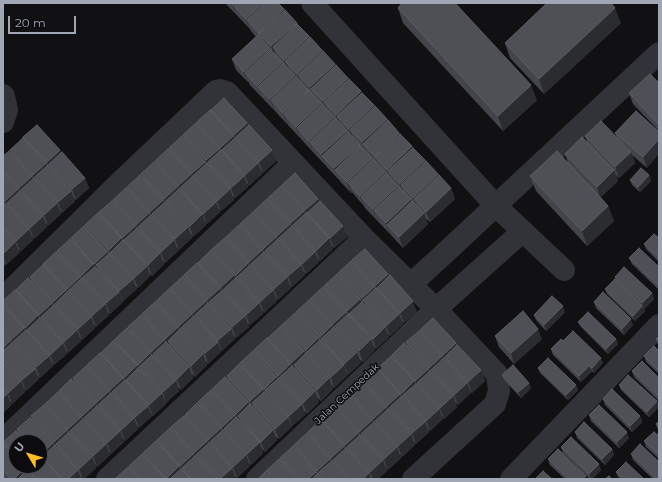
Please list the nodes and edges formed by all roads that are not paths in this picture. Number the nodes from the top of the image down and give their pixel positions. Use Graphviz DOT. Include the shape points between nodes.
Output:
graph roads {
  1 [pos="312,3"];
  2 [pos="659,53"];
  3 [pos="3,95"];
  4 [pos="3,122"];
  5 [pos="293,163"];
  6 [pos="496,206"];
  7 [pos="522,231"];
  8 [pos="364,238"];
  9 [pos="564,270"];
  10 [pos="411,284"];
  11 [pos="3,298"];
  12 [pos="436,309"];
  13 [pos="659,325"];
  14 [pos="3,440"];
  15 [pos="106,479"];
  16 [pos="257,479"];
  17 [pos="413,479"];
  18 [pos="511,479"];
  1 -- 6 [label="street"];
  2 -- 6 [label="street"];
  3 -- 4 [label="street" via="7,110"];
  5 -- 8 [label="street"];
  5 -- 11 [label="street" via="227,92 220,90 118,184"];
  5 -- 14 [label="street"];
  6 -- 7 [label="street"];
  6 -- 10 [label="street"];
  7 -- 9 [label="street"];
  7 -- 12 [label="street, Jalan Cempedak"];
  8 -- 10 [label="street"];
  8 -- 15 [label="street"];
  10 -- 12 [label="street"];
  12 -- 16 [label="street, Jalan Cempedak"];
  12 -- 17 [label="street" via="497,374 499,391 494,404"];
  13 -- 18 [label="street"];
}
